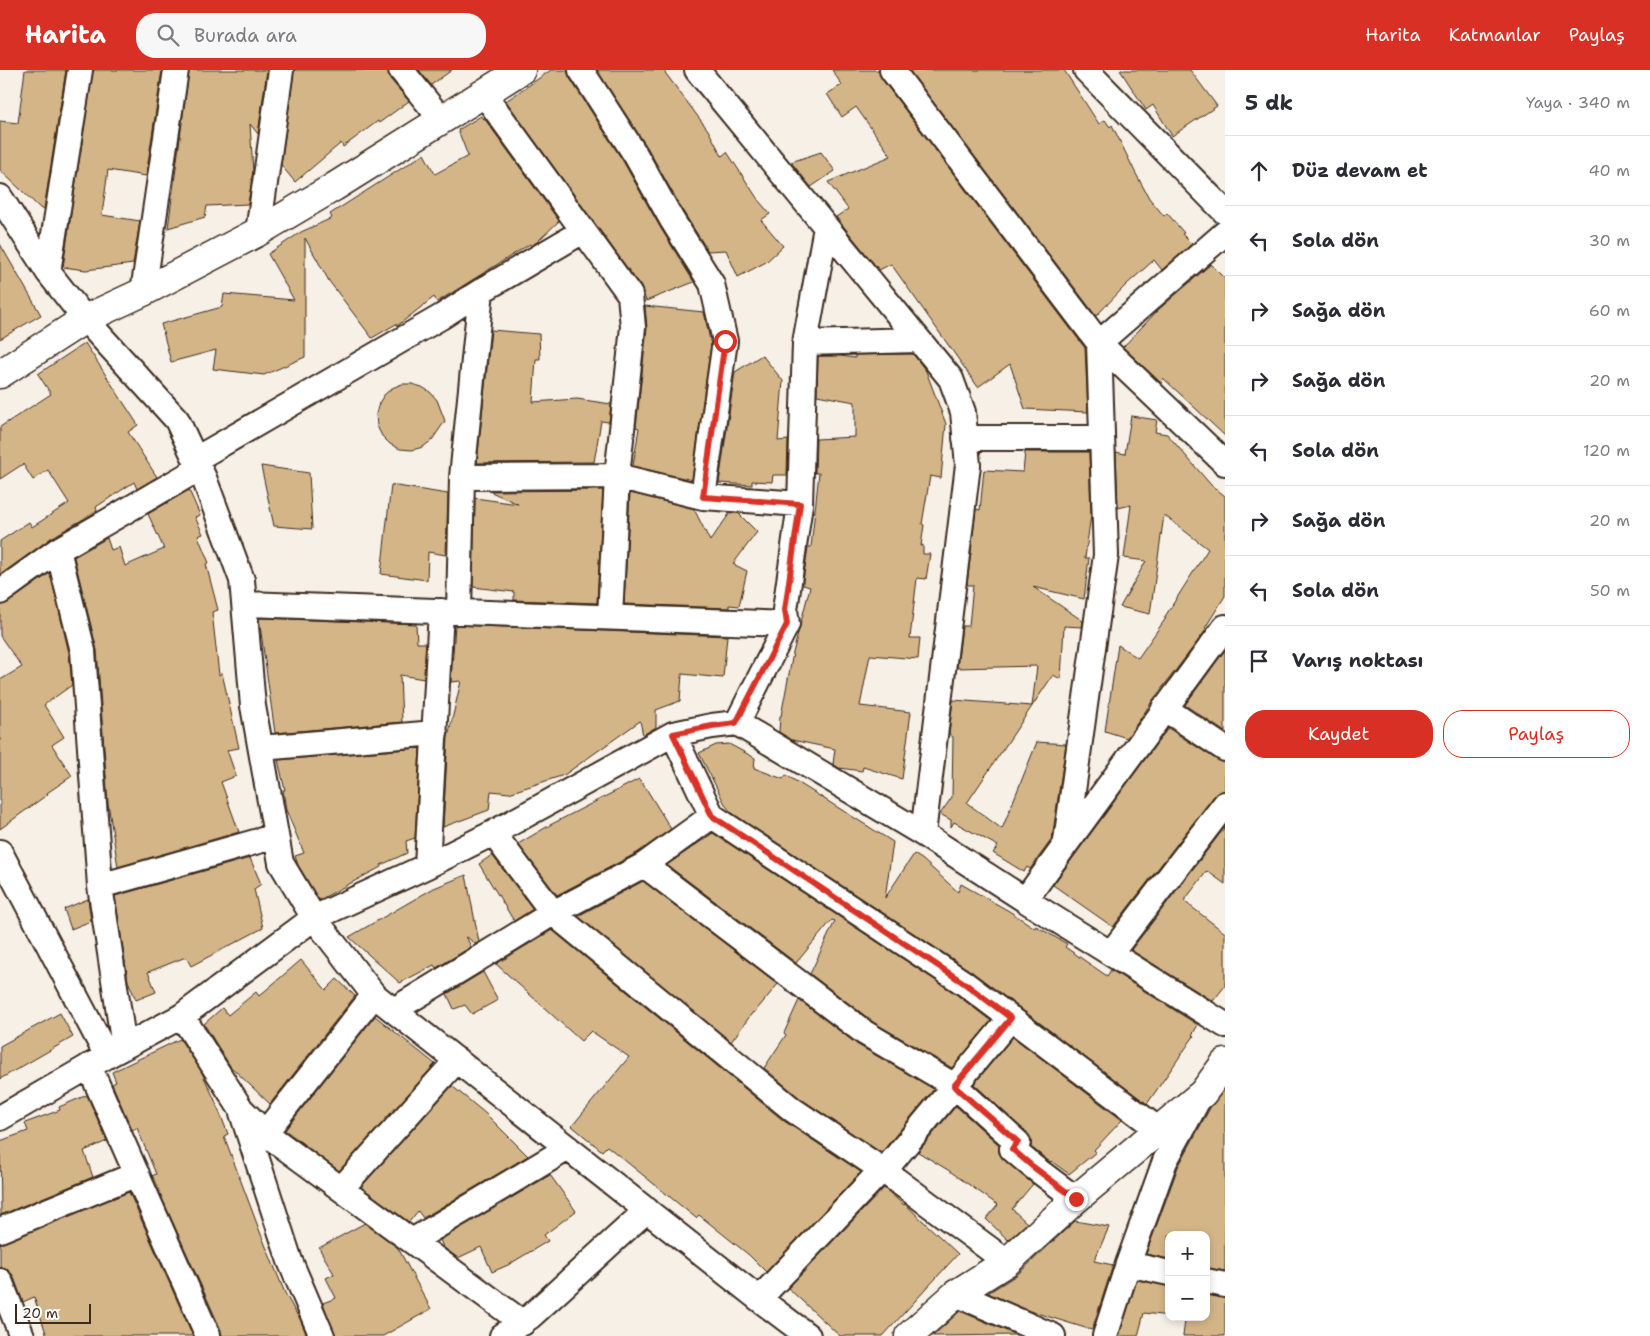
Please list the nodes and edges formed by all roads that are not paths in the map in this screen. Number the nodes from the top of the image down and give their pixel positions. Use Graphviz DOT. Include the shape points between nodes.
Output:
graph roads {
  1 [pos="80,70"];
  2 [pos="176,70"];
  3 [pos="281,70"];
  4 [pos="401,70"];
  5 [pos="521,70"];
  6 [pos="581,70"];
  7 [pos="697,70"];
  8 [pos="892,70"];
  9 [pos="1086,70"];
  10 [pos="484,94"];
  11 [pos="441,119"];
  12 [pos="0,197"];
  13 [pos="1225,212"];
  14 [pos="826,228"];
  15 [pos="583,231"];
  16 [pos="258,232"];
  17 [pos="1225,233"];
  18 [pos="48,272"];
  19 [pos="481,291"];
  20 [pos="143,292"];
  21 [pos="85,318"];
  22 [pos="918,340"];
  23 [pos="805,343"];
  24 [pos="1099,343"];
  25 [pos="0,374"];
  26 [pos="965,438"];
  27 [pos="1102,438"];
  28 [pos="198,463"];
  29 [pos="1225,463"];
  30 [pos="617,476"];
  31 [pos="462,477"];
  32 [pos="703,497"];
  33 [pos="800,504"];
  34 [pos="58,550"];
  35 [pos="0,592"];
  36 [pos="244,604"];
  37 [pos="450,611"];
  38 [pos="610,617"];
  39 [pos="787,624"];
  40 [pos="1225,627"];
  41 [pos="1164,708"];
  42 [pos="736,723"];
  43 [pos="435,733"];
  44 [pos="673,734"];
  45 [pos="261,748"];
  46 [pos="1225,749"];
  47 [pos="1225,804"];
  48 [pos="712,816"];
  49 [pos="493,833"];
  50 [pos="923,834"];
  51 [pos="276,836"];
  52 [pos="1066,843"];
  53 [pos="0,852"];
  54 [pos="644,865"];
  55 [pos="427,866"];
  56 [pos="100,886"];
  57 [pos="1025,900"];
  58 [pos="552,913"];
  59 [pos="314,918"];
  60 [pos="1111,953"];
  61 [pos="374,996"];
  62 [pos="394,1010"];
  63 [pos="182,1016"];
  64 [pos="1011,1018"];
  65 [pos="1225,1025"];
  66 [pos="107,1056"];
  67 [pos="458,1060"];
  68 [pos="1225,1063"];
  69 [pos="954,1086"];
  70 [pos="1203,1093"];
  71 [pos="241,1109"];
  72 [pos="0,1118"];
  73 [pos="1159,1130"];
  74 [pos="265,1133"];
  75 [pos="568,1148"];
  76 [pos="884,1171"];
  77 [pos="137,1174"];
  78 [pos="341,1189"];
  79 [pos="1076,1199"];
  80 [pos="647,1210"];
  81 [pos="0,1230"];
  82 [pos="412,1241"];
  83 [pos="1007,1262"];
  84 [pos="1128,1264"];
  85 [pos="1165,1272"];
  86 [pos="0,1281"];
  87 [pos="1210,1282"];
  88 [pos="1225,1285"];
  89 [pos="956,1294"];
  90 [pos="759,1299"];
  91 [pos="523,1323"];
  92 [pos="22,1336"];
  93 [pos="208,1336"];
  94 [pos="322,1336"];
  95 [pos="502,1336"];
  96 [pos="808,1336"];
  97 [pos="909,1336"];
  98 [pos="1053,1336"];
  99 [pos="1105,1336"];
  1 -- 18 [label="street"];
  2 -- 20 [label="street"];
  3 -- 16 [label="street"];
  4 -- 11 [label="street"];
  5 -- 10 [label="street"];
  6 -- 32 [label="street" via="636,154 712,284 725,341"];
  7 -- 14 [label="street"];
  8 -- 24 [label="street"];
  9 -- 13 [label="street"];
  10 -- 11 [label="street"];
  10 -- 15 [label="street"];
  11 -- 16 [label="street"];
  12 -- 18 [label="street"];
  14 -- 22 [label="street"];
  14 -- 23 [label="street"];
  15 -- 19 [label="street"];
  15 -- 30 [label="street" via="630,295 633,327"];
  16 -- 20 [label="street"];
  17 -- 24 [label="street"];
  18 -- 21 [label="street"];
  19 -- 28 [label="street"];
  19 -- 31 [label="street"];
  20 -- 21 [label="street"];
  21 -- 25 [label="street"];
  21 -- 28 [label="street" via="177,420"];
  22 -- 23 [label="street"];
  22 -- 26 [label="street" via="951,379 962,412"];
  23 -- 33 [label="street"];
  24 -- 27 [label="street"];
  24 -- 29 [label="street"];
  26 -- 27 [label="street"];
  26 -- 50 [label="street" via="968,466"];
  27 -- 52 [label="street" via="1106,556"];
  28 -- 34 [label="street"];
  28 -- 36 [label="street" via="242,580"];
  30 -- 31 [label="street"];
  30 -- 32 [label="street"];
  30 -- 38 [label="street"];
  31 -- 37 [label="street"];
  32 -- 33 [label="street"];
  33 -- 39 [label="street" via="785,610"];
  34 -- 35 [label="street"];
  34 -- 56 [label="street" via="83,651"];
  36 -- 37 [label="street"];
  36 -- 45 [label="street" via="253,706"];
  37 -- 38 [label="street"];
  37 -- 43 [label="street"];
  38 -- 39 [label="street"];
  39 -- 42 [label="street"];
  40 -- 41 [label="street"];
  41 -- 46 [label="street"];
  41 -- 52 [label="street"];
  42 -- 44 [label="street"];
  42 -- 50 [label="street"];
  43 -- 45 [label="street"];
  43 -- 55 [label="street"];
  44 -- 48 [label="street"];
  44 -- 49 [label="street"];
  45 -- 51 [label="street"];
  47 -- 60 [label="street"];
  48 -- 54 [label="street"];
  48 -- 64 [label="street" via="964,983"];
  49 -- 55 [label="street"];
  49 -- 58 [label="street"];
  50 -- 57 [label="street"];
  51 -- 56 [label="street"];
  51 -- 59 [label="street" via="281,863"];
  52 -- 57 [label="street"];
  53 -- 66 [label="street"];
  54 -- 58 [label="street"];
  54 -- 69 [label="street" via="864,1034"];
  55 -- 59 [label="street"];
  56 -- 66 [label="street"];
  57 -- 60 [label="street"];
  58 -- 62 [label="street"];
  58 -- 76 [label="street" via="793,1110"];
  59 -- 61 [label="street"];
  59 -- 63 [label="street"];
  60 -- 65 [label="street"];
  61 -- 62 [label="street"];
  61 -- 74 [label="street"];
  62 -- 67 [label="street"];
  63 -- 66 [label="street"];
  63 -- 71 [label="street"];
  64 -- 69 [label="street"];
  64 -- 73 [label="street"];
  66 -- 72 [label="street"];
  66 -- 77 [label="street"];
  67 -- 75 [label="street"];
  67 -- 78 [label="street"];
  68 -- 70 [label="street"];
  69 -- 76 [label="street"];
  69 -- 79 [label="street" via="1018,1142 1012,1149"];
  70 -- 73 [label="street"];
  70 -- 84 [label="street" via="1164,1161"];
  71 -- 74 [label="street"];
  71 -- 94 [label="street" via="290,1261"];
  73 -- 79 [label="street"];
  74 -- 78 [label="street"];
  75 -- 80 [label="street"];
  75 -- 82 [label="street"];
  76 -- 83 [label="street"];
  76 -- 90 [label="street"];
  77 -- 81 [label="street"];
  77 -- 93 [label="street"];
  78 -- 82 [label="street"];
  79 -- 83 [label="street"];
  80 -- 90 [label="street"];
  80 -- 91 [label="street"];
  82 -- 91 [label="street"];
  83 -- 89 [label="street"];
  84 -- 85 [label="street"];
  84 -- 99 [label="street"];
  86 -- 92 [label="street"];
  87 -- 88 [label="street"];
  89 -- 97 [label="street"];
  89 -- 98 [label="street"];
  90 -- 96 [label="street"];
  91 -- 95 [label="street"];
}
